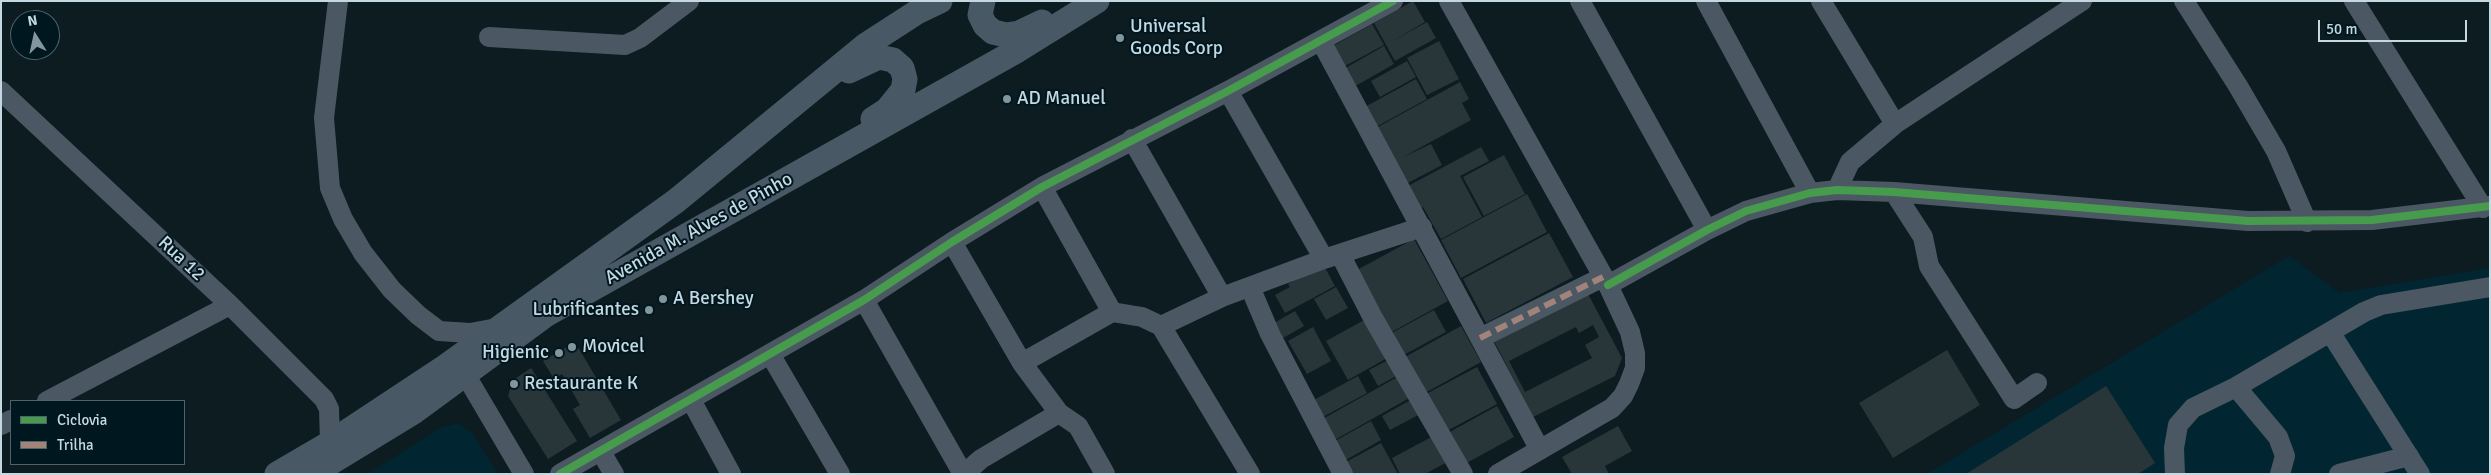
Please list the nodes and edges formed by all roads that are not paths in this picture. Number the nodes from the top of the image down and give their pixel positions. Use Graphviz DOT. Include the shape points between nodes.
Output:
graph roads {
  1 [pos="338,1"];
  2 [pos="689,1"];
  3 [pos="940,1"];
  4 [pos="983,1"];
  5 [pos="1084,1"];
  6 [pos="1097,1"];
  7 [pos="1393,1"];
  8 [pos="1449,1"];
  9 [pos="1580,1"];
  10 [pos="1706,1"];
  11 [pos="1822,1"];
  12 [pos="2082,1"];
  13 [pos="2184,1"];
  14 [pos="2354,1"];
  15 [pos="489,36"];
  16 [pos="1321,41"];
  17 [pos="1,91"];
  18 [pos="1228,91"];
  19 [pos="1895,124"];
  20 [pos="1132,139"];
  21 [pos="752,140"];
  22 [pos="774,186"];
  23 [pos="1042,187"];
  24 [pos="1837,190"];
  25 [pos="1894,192"];
  26 [pos="1810,193"];
  27 [pos="2486,207"];
  28 [pos="2307,222"];
  29 [pos="1422,227"];
  30 [pos="1707,230"];
  31 [pos="952,242"];
  32 [pos="1332,256"];
  33 [pos="1605,281"];
  34 [pos="1250,287"];
  35 [pos="2490,287"];
  36 [pos="1222,297"];
  37 [pos="864,300"];
  38 [pos="230,305"];
  39 [pos="1112,312"];
  40 [pos="1160,326"];
  41 [pos="499,328"];
  42 [pos="2330,332"];
  43 [pos="1480,338"];
  44 [pos="770,354"];
  45 [pos="1022,363"];
  46 [pos="465,374"];
  47 [pos="2037,383"];
  48 [pos="2236,387"];
  49 [pos="49,400"];
  50 [pos="691,400"];
  51 [pos="1059,412"];
  52 [pos="330,444"];
  53 [pos="1540,450"];
  54 [pos="601,452"];
  55 [pos="2409,456"];
  56 [pos="985,466"];
  57 [pos="278,474"];
  58 [pos="312,474"];
  59 [pos="524,474"];
  60 [pos="560,474"];
  61 [pos="614,474"];
  62 [pos="731,474"];
  63 [pos="840,474"];
  64 [pos="964,474"];
  65 [pos="1105,474"];
  66 [pos="1250,474"];
  67 [pos="1343,474"];
  68 [pos="1463,474"];
  69 [pos="1498,474"];
  70 [pos="2175,474"];
  71 [pos="2280,474"];
  72 [pos="2339,474"];
  73 [pos="2420,474"];
  1 -- 41 [label="street" via="324,118 330,188 343,219 363,253 392,290 439,331 470,333"];
  2 -- 15 [label="street" via="640,38 625,44"];
  3 -- 21 [label="main road, Avenida M. Alves de Pinho" via="866,45"];
  4 -- 5 [label="main road" via="980,15 984,25 1006,35 1019,33"];
  6 -- 22 [label="main road, Avenida M. Alves de Pinho" via="1018,50"];
  7 -- 16 [label="street"];
  8 -- 33 [label="street"];
  9 -- 30 [label="street"];
  10 -- 26 [label="street"];
  11 -- 19 [label="street"];
  12 -- 19 [label="street"];
  13 -- 28 [label="street" via="2276,151"];
  14 -- 27 [label="street"];
  16 -- 18 [label="street"];
  16 -- 29 [label="street"];
  17 -- 38 [label="street, Rua 12"];
  18 -- 20 [label="street"];
  18 -- 32 [label="street"];
  19 -- 24 [label="street" via="1850,162"];
  20 -- 23 [label="street"];
  20 -- 36 [label="street"];
  21 -- 22 [label="main road" via="864,62 879,57 893,60 902,68 903,90 887,110"];
  21 -- 41 [label="main road, Avenida M. Alves de Pinho" via="676,201"];
  22 -- 46 [label="main road, Avenida M. Alves de Pinho" via="547,314"];
  23 -- 31 [label="street"];
  23 -- 39 [label="street"];
  24 -- 25 [label="street"];
  24 -- 26 [label="street"];
  25 -- 28 [label="street" via="2248,221"];
  25 -- 47 [label="street" via="1923,237 1929,266 2014,399"];
  26 -- 30 [label="street" via="1746,212"];
  27 -- 28 [label="street" via="2372,220"];
  29 -- 32 [label="street"];
  29 -- 43 [label="street"];
  30 -- 33 [label="street"];
  31 -- 37 [label="street"];
  31 -- 45 [label="street"];
  32 -- 34 [label="street"];
  32 -- 68 [label="street" via="1373,318"];
  33 -- 43 [label="street"];
  33 -- 53 [label="street" via="1630,332 1635,353 1630,384 1612,408"];
  34 -- 36 [label="street"];
  34 -- 67 [label="street" via="1270,334"];
  35 -- 42 [label="street" via="2381,305"];
  36 -- 40 [label="street"];
  37 -- 44 [label="street"];
  37 -- 64 [label="street"];
  38 -- 49 [label="street"];
  38 -- 52 [label="street, Rua 12" via="324,399 329,409"];
  39 -- 40 [label="street" via="1142,317"];
  39 -- 45 [label="street"];
  40 -- 66 [label="street"];
  41 -- 52 [label="main road, Avenida M. Alves de Pinho"];
  42 -- 48 [label="street"];
  42 -- 55 [label="street"];
  43 -- 53 [label="street"];
  44 -- 50 [label="street"];
  44 -- 63 [label="street"];
  45 -- 51 [label="street"];
  46 -- 58 [label="main road, Avenida M. Alves de Pinho" via="415,410"];
  46 -- 59 [label="street"];
  48 -- 70 [label="street" via="2193,408 2178,425 2174,448"];
  48 -- 71 [label="street" via="2278,437 2285,456"];
  50 -- 54 [label="street"];
  50 -- 62 [label="street"];
  51 -- 56 [label="street"];
  51 -- 65 [label="street" via="1078,426"];
  52 -- 57 [label="main road, Avenida M. Alves de Pinho"];
  53 -- 69 [label="street"];
  54 -- 60 [label="street"];
  54 -- 61 [label="street"];
  55 -- 72 [label="street"];
  55 -- 73 [label="street"];
  56 -- 64 [label="street"];
}
